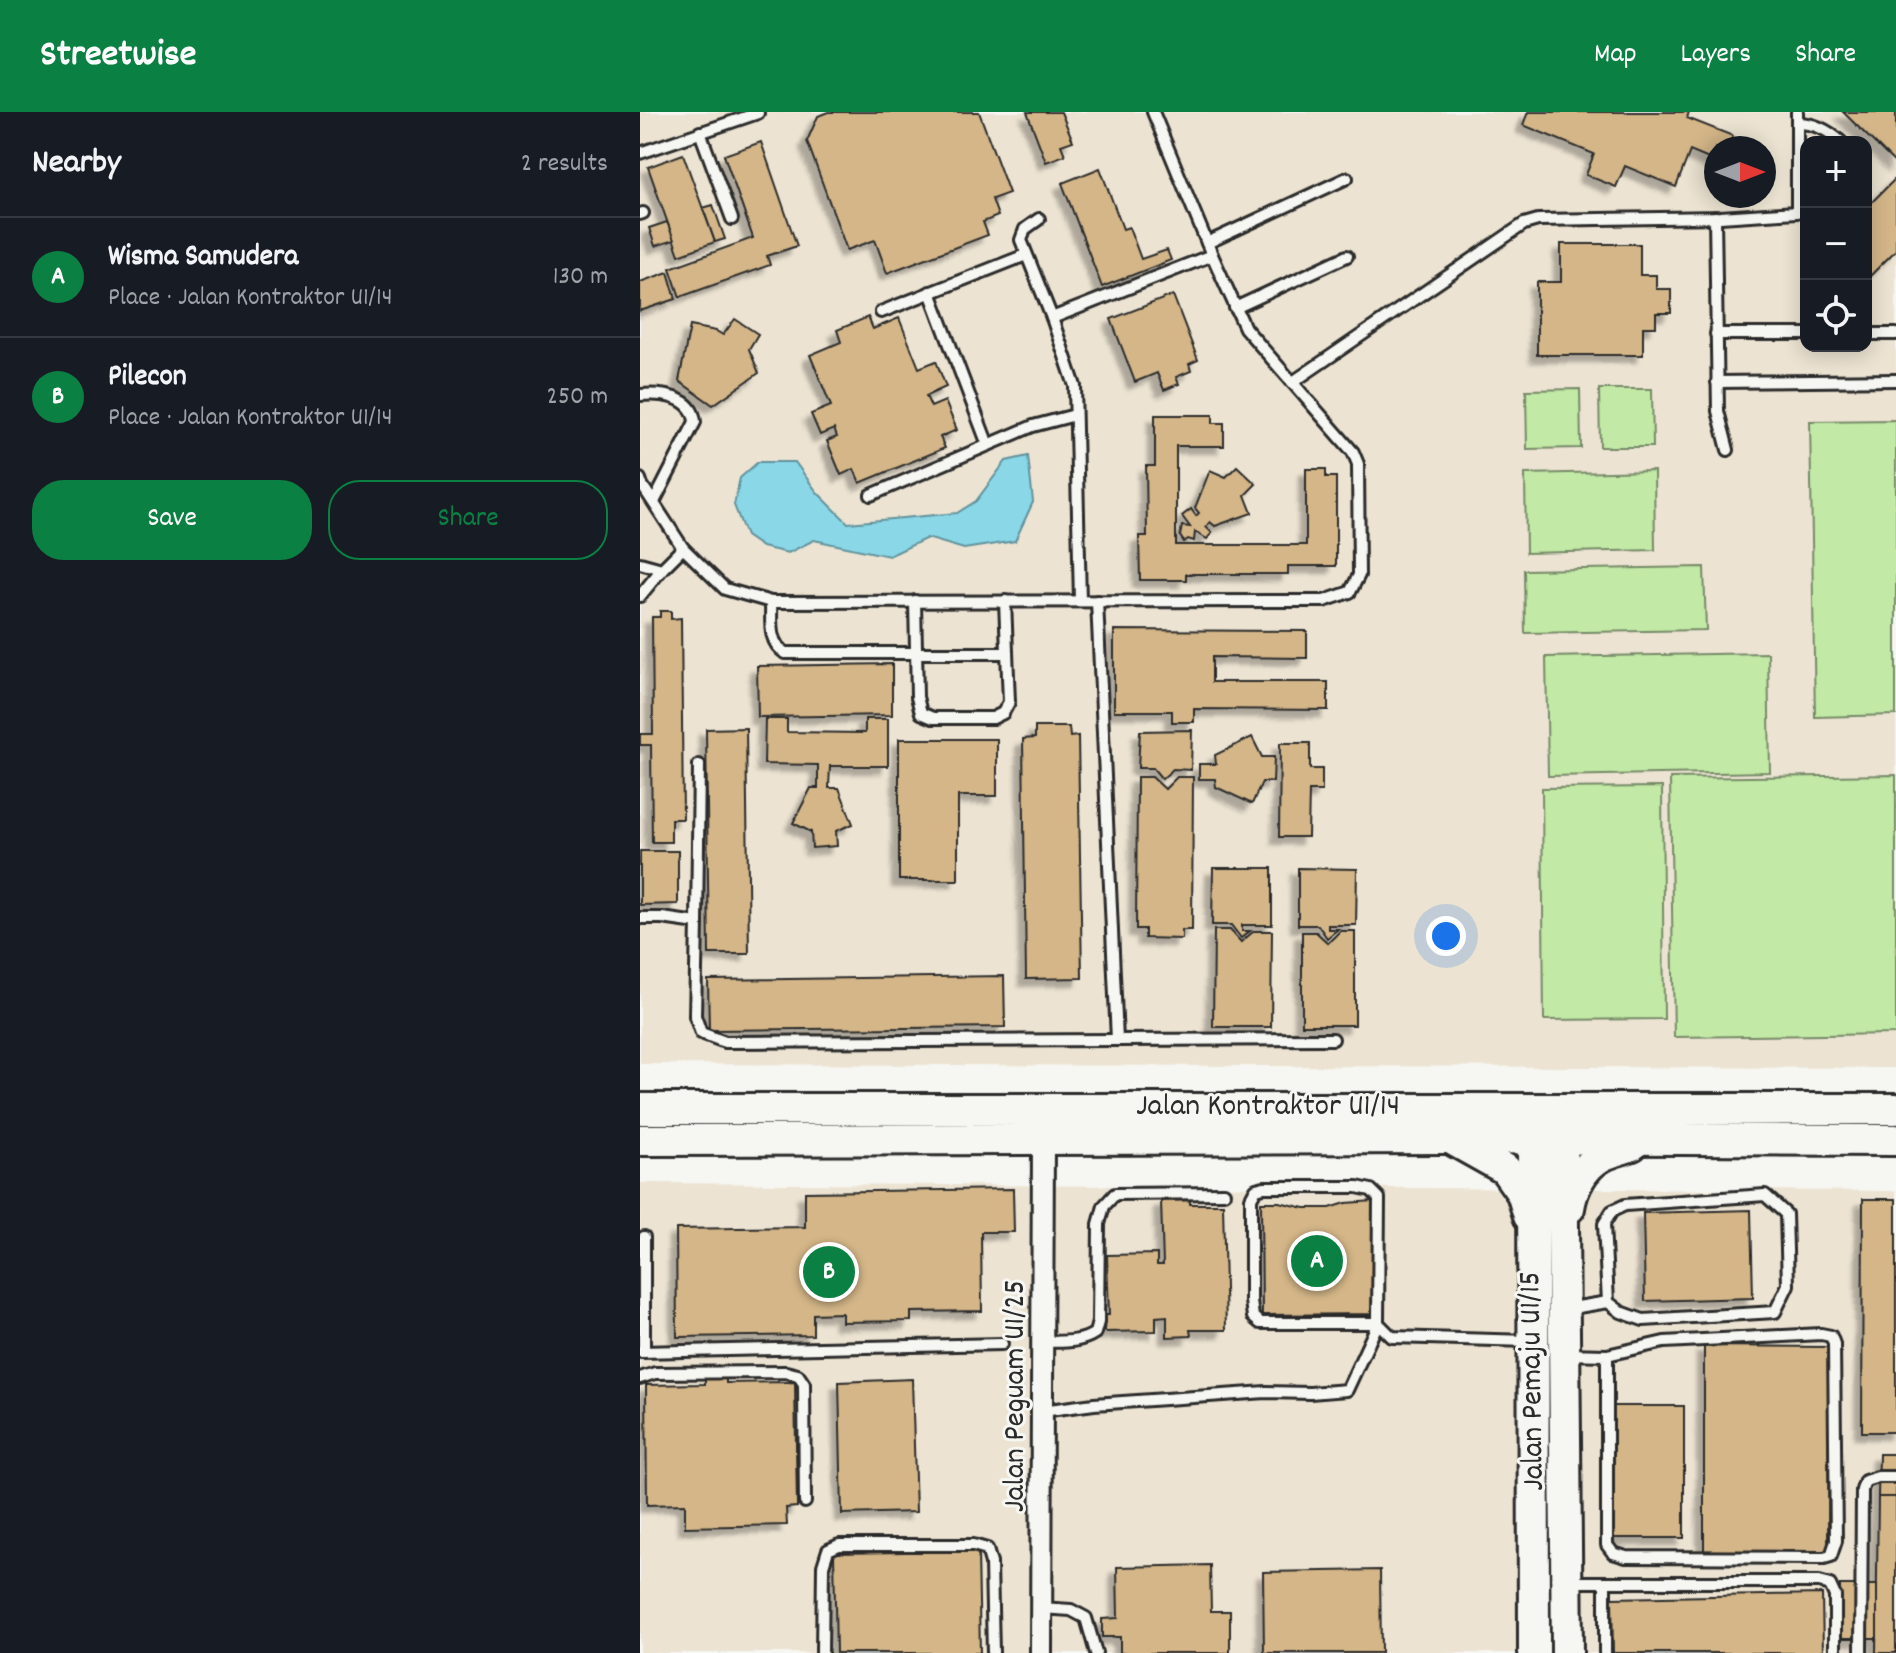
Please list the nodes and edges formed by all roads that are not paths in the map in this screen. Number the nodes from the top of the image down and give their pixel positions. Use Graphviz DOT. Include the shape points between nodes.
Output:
graph roads {
  1 [pos="1153,112"];
  2 [pos="758,113"];
  3 [pos="1797,118"];
  4 [pos="700,132"];
  5 [pos="1835,136"];
  6 [pos="640,153"];
  7 [pos="1347,178"];
  8 [pos="1802,208"];
  9 [pos="1800,212"];
  10 [pos="1715,217"];
  11 [pos="732,219"];
  12 [pos="1039,219"];
  13 [pos="1207,243"];
  14 [pos="1026,255"];
  15 [pos="1212,255"];
  16 [pos="1347,256"];
  17 [pos="930,292"];
  18 [pos="1235,308"];
  19 [pos="881,312"];
  20 [pos="1052,318"];
  21 [pos="1716,334"];
  22 [pos="1800,334"];
  23 [pos="1872,334"];
  24 [pos="1896,334"];
  25 [pos="1896,380"];
  26 [pos="1293,382"];
  27 [pos="1717,382"];
  28 [pos="640,395"];
  29 [pos="1075,415"];
  30 [pos="988,445"];
  31 [pos="1728,450"];
  32 [pos="641,483"];
  33 [pos="871,495"];
  34 [pos="654,502"];
  35 [pos="683,548"];
  36 [pos="640,563"];
  37 [pos="662,569"];
  38 [pos="640,596"];
  39 [pos="915,601"];
  40 [pos="1005,601"];
  41 [pos="1080,601"];
  42 [pos="1097,601"];
  43 [pos="771,602"];
  44 [pos="916,652"];
  45 [pos="1007,653"];
  46 [pos="699,765"];
  47 [pos="640,918"];
  48 [pos="697,923"];
  49 [pos="1333,1039"];
  50 [pos="1117,1040"];
  51 [pos="640,1109"];
  52 [pos="1896,1109"];
  53 [pos="1548,1124"];
  54 [pos="1451,1138"];
  55 [pos="1043,1139"];
  56 [pos="1649,1139"];
  57 [pos="640,1140"];
  58 [pos="1896,1140"];
  59 [pos="1224,1193"];
  60 [pos="644,1237"];
  61 [pos="1549,1238"];
  62 [pos="1608,1302"];
  63 [pos="1564,1309"];
  64 [pos="1378,1323"];
  65 [pos="1534,1341"];
  66 [pos="1042,1342"];
  67 [pos="1002,1344"];
  68 [pos="642,1352"];
  69 [pos="1564,1353"];
  70 [pos="1607,1355"];
  71 [pos="640,1378"];
  72 [pos="1042,1411"];
  73 [pos="1896,1477"];
  74 [pos="805,1502"];
  75 [pos="1567,1582"];
  76 [pos="1605,1583"];
  77 [pos="1041,1608"];
  78 [pos="822,1653"];
  79 [pos="993,1653"];
  80 [pos="1041,1653"];
  81 [pos="1096,1653"];
  82 [pos="1534,1653"];
  83 [pos="1567,1653"];
  84 [pos="1605,1653"];
  85 [pos="1835,1653"];
  86 [pos="1861,1653"];
  1 -- 13 [label="lane"];
  2 -- 4 [label="lane"];
  3 -- 5 [label="lane"];
  3 -- 8 [label="lane"];
  4 -- 6 [label="lane"];
  4 -- 11 [label="lane"];
  7 -- 13 [label="lane"];
  9 -- 10 [label="lane"];
  10 -- 21 [label="lane"];
  10 -- 26 [label="lane" via="1524,224"];
  12 -- 14 [label="lane" via="1025,229 1021,240"];
  13 -- 15 [label="lane"];
  14 -- 17 [label="lane"];
  14 -- 20 [label="lane"];
  15 -- 18 [label="lane"];
  15 -- 20 [label="lane"];
  16 -- 18 [label="lane"];
  17 -- 19 [label="lane"];
  17 -- 30 [label="lane"];
  18 -- 26 [label="lane" via="1245,328"];
  20 -- 29 [label="lane" via="1075,386"];
  21 -- 22 [label="lane"];
  21 -- 27 [label="lane"];
  23 -- 24 [label="lane"];
  25 -- 27 [label="lane"];
  26 -- 42 [label="lane" via="1358,464 1359,575 1350,592 1324,601"];
  27 -- 31 [label="lane"];
  28 -- 34 [label="lane" via="680,400 695,414"];
  29 -- 30 [label="lane"];
  29 -- 41 [label="lane"];
  30 -- 33 [label="lane"];
  32 -- 34 [label="lane"];
  34 -- 35 [label="lane"];
  35 -- 37 [label="lane"];
  35 -- 43 [label="lane" via="725,589"];
  36 -- 37 [label="lane"];
  37 -- 38 [label="lane"];
  39 -- 40 [label="lane"];
  39 -- 43 [label="lane"];
  39 -- 44 [label="lane"];
  40 -- 41 [label="lane"];
  40 -- 45 [label="lane"];
  41 -- 42 [label="lane"];
  42 -- 50 [label="lane"];
  43 -- 44 [label="lane" via="775,647 785,653"];
  44 -- 45 [label="lane"];
  44 -- 45 [label="lane" via="921,713 933,718 993,718 1003,713 1009,702"];
  46 -- 48 [label="lane"];
  47 -- 48 [label="lane"];
  48 -- 50 [label="lane" via="695,1016 701,1033 725,1042"];
  49 -- 50 [label="lane"];
  51 -- 53 [label="street, Jalan Kontraktor U1/14"];
  52 -- 53 [label="street, Jalan Kontraktor U1/14"];
  53 -- 54 [label="street, Jalan Kontraktor U1/14"];
  53 -- 56 [label="street, Jalan Kontraktor U1/14"];
  53 -- 61 [label="street, Jalan Pemaju U1/15"];
  54 -- 55 [label="street, Jalan Kontraktor U1/14"];
  54 -- 61 [label="street" via="1505,1169"];
  55 -- 57 [label="street, Jalan Kontraktor U1/14"];
  55 -- 66 [label="street, Jalan Peguam U1/25"];
  56 -- 58 [label="street, Jalan Kontraktor U1/14"];
  56 -- 61 [label="street" via="1600,1156 1583,1172"];
  59 -- 66 [label="lane" via="1115,1194 1104,1206 1099,1224 1095,1333 1076,1341"];
  60 -- 68 [label="lane"];
  61 -- 63 [label="street, Jalan Pemaju U1/15"];
  61 -- 65 [label="street, Jalan Pemaju U1/15"];
  62 -- 62 [label="lane" via="1643,1320 1775,1312 1788,1285 1786,1214 1765,1195 1625,1205 1612,1211 1604,1224"];
  62 -- 63 [label="lane"];
  63 -- 69 [label="street, Jalan Pemaju U1/15"];
  64 -- 64 [label="lane" via="1379,1198 1357,1187 1256,1189 1251,1198 1253,1317 1260,1323"];
  64 -- 65 [label="lane" via="1392,1337"];
  64 -- 72 [label="lane" via="1347,1390 1186,1397"];
  65 -- 82 [label="street, Jalan Pemaju U1/15"];
  66 -- 72 [label="street, Jalan Peguam U1/25"];
  67 -- 68 [label="lane"];
  69 -- 70 [label="lane"];
  69 -- 75 [label="street, Jalan Pemaju U1/15"];
  70 -- 70 [label="lane" via="1607,1545 1613,1553 1831,1556 1836,1541 1831,1336 1664,1342"];
  71 -- 74 [label="lane" via="655,1373 798,1375 804,1384"];
  72 -- 77 [label="street, Jalan Peguam U1/25"];
  73 -- 86 [label="lane" via="1865,1481 1862,1490"];
  75 -- 76 [label="lane"];
  75 -- 83 [label="street, Jalan Pemaju U1/15"];
  76 -- 84 [label="lane"];
  76 -- 85 [label="lane" via="1830,1585 1835,1596"];
  77 -- 80 [label="street, Jalan Peguam U1/25"];
  77 -- 81 [label="lane" via="1071,1610 1086,1618"];
  78 -- 79 [label="lane" via="823,1566 828,1550 839,1545 987,1549"];
}
